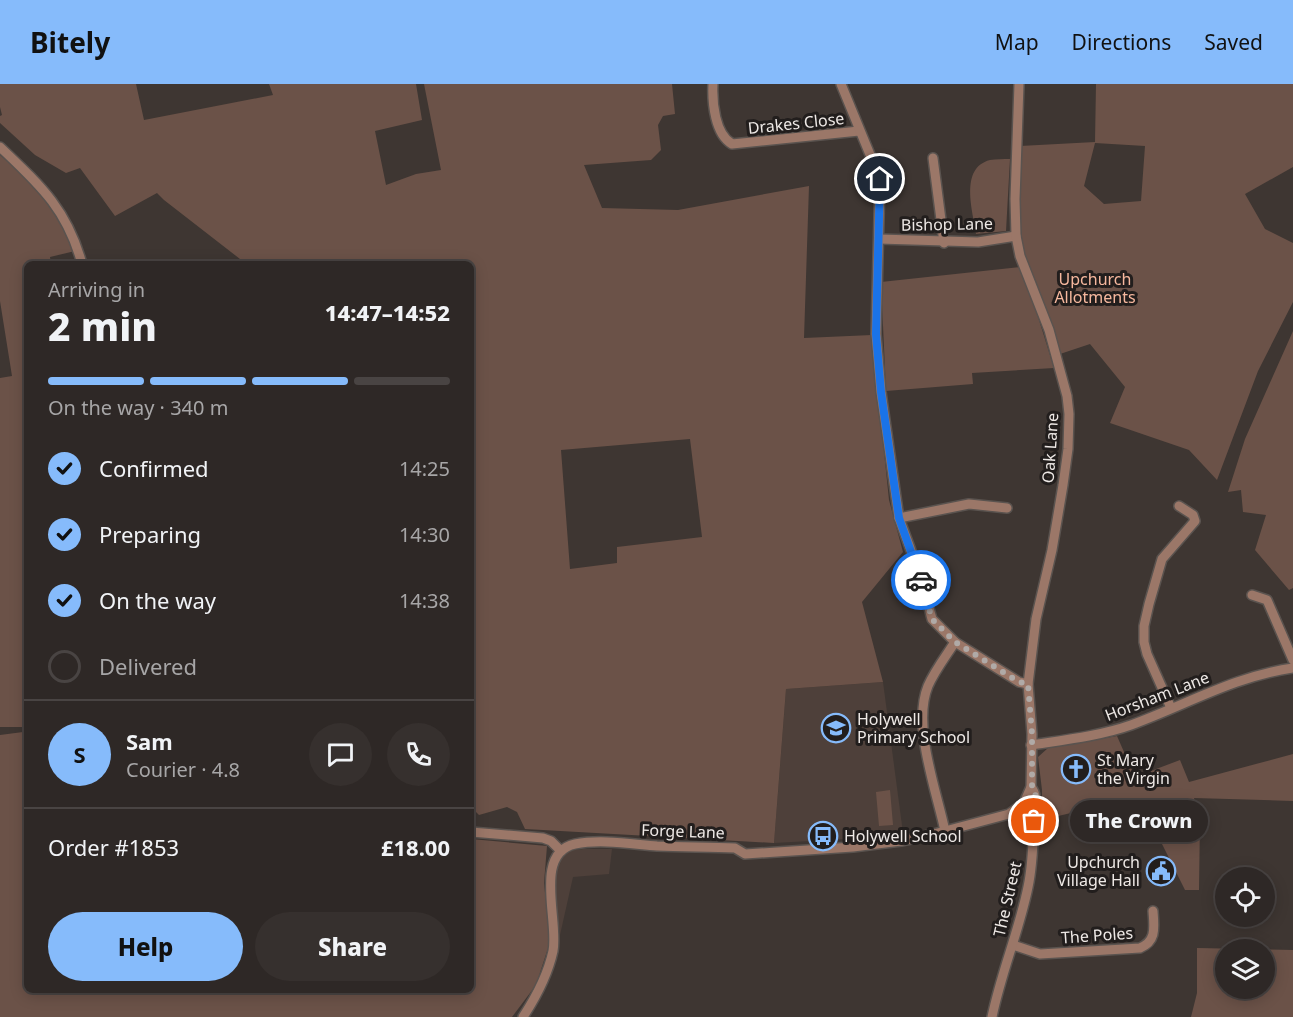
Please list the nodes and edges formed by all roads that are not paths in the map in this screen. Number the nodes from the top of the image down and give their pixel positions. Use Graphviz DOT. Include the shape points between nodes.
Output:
graph roads {
  1 [pos="712,84"];
  2 [pos="841,84"];
  3 [pos="1019,84"];
  4 [pos="859,131"];
  5 [pos="0,147"];
  6 [pos="933,158"];
  7 [pos="1016,236"];
  8 [pos="879,239"];
  9 [pos="944,243"];
  10 [pos="81,261"];
  11 [pos="1000,495"];
  12 [pos="1179,506"];
  13 [pos="899,518"];
  14 [pos="1252,595"];
  15 [pos="955,642"];
  16 [pos="1293,660"];
  17 [pos="1293,668"];
  18 [pos="1028,684"];
  19 [pos="1171,708"];
  20 [pos="1031,745"];
  21 [pos="1032,788"];
  22 [pos="1023,804"];
  23 [pos="1033,815"];
  24 [pos="945,831"];
  25 [pos="474,832"];
  26 [pos="561,851"];
  27 [pos="1153,911"];
  28 [pos="1013,945"];
  29 [pos="523,1017"];
  30 [pos="992,1017"];
  1 -- 4 [label="street, Drakes Close" via="718,129 732,144"];
  2 -- 4 [label="street"];
  3 -- 7 [label="street, Oak Lane"];
  4 -- 8 [label="street" via="880,179"];
  5 -- 10 [label="street" via="51,198 73,234"];
  6 -- 9 [label="street"];
  7 -- 9 [label="street, Bishop Lane"];
  7 -- 18 [label="street, Oak Lane" via="1049,330 1069,414 1063,485 1036,619"];
  8 -- 9 [label="street, Bishop Lane"];
  8 -- 13 [label="street" via="876,334"];
  11 -- 13 [label="street" via="1003,507 969,504"];
  12 -- 19 [label="street" via="1195,521 1162,559 1144,633 1148,656"];
  13 -- 15 [label="street" via="932,619"];
  14 -- 16 [label="street" via="1267,600"];
  15 -- 18 [label="street"];
  15 -- 24 [label="street" via="930,682 921,713"];
  17 -- 19 [label="street, Horsham Lane" via="1249,678"];
  18 -- 20 [label="street, Oak Lane"];
  19 -- 20 [label="street, Horsham Lane" via="1123,727"];
  20 -- 21 [label="street, Oak Lane"];
  21 -- 22 [label="street"];
  21 -- 23 [label="street, The Street" via="1036,799"];
  22 -- 23 [label="street"];
  22 -- 24 [label="street, Forge Lane" via="1013,812"];
  23 -- 28 [label="street, The Street" via="1030,878"];
  24 -- 26 [label="street, Forge Lane" via="901,841 745,854 735,848 606,843 576,844"];
  25 -- 26 [label="street" via="543,838"];
  26 -- 29 [label="street" via="551,874 553,950 541,986"];
  27 -- 28 [label="street, The Poles" via="1153,938 1140,948 1040,954"];
  28 -- 30 [label="street, The Street"];
}
